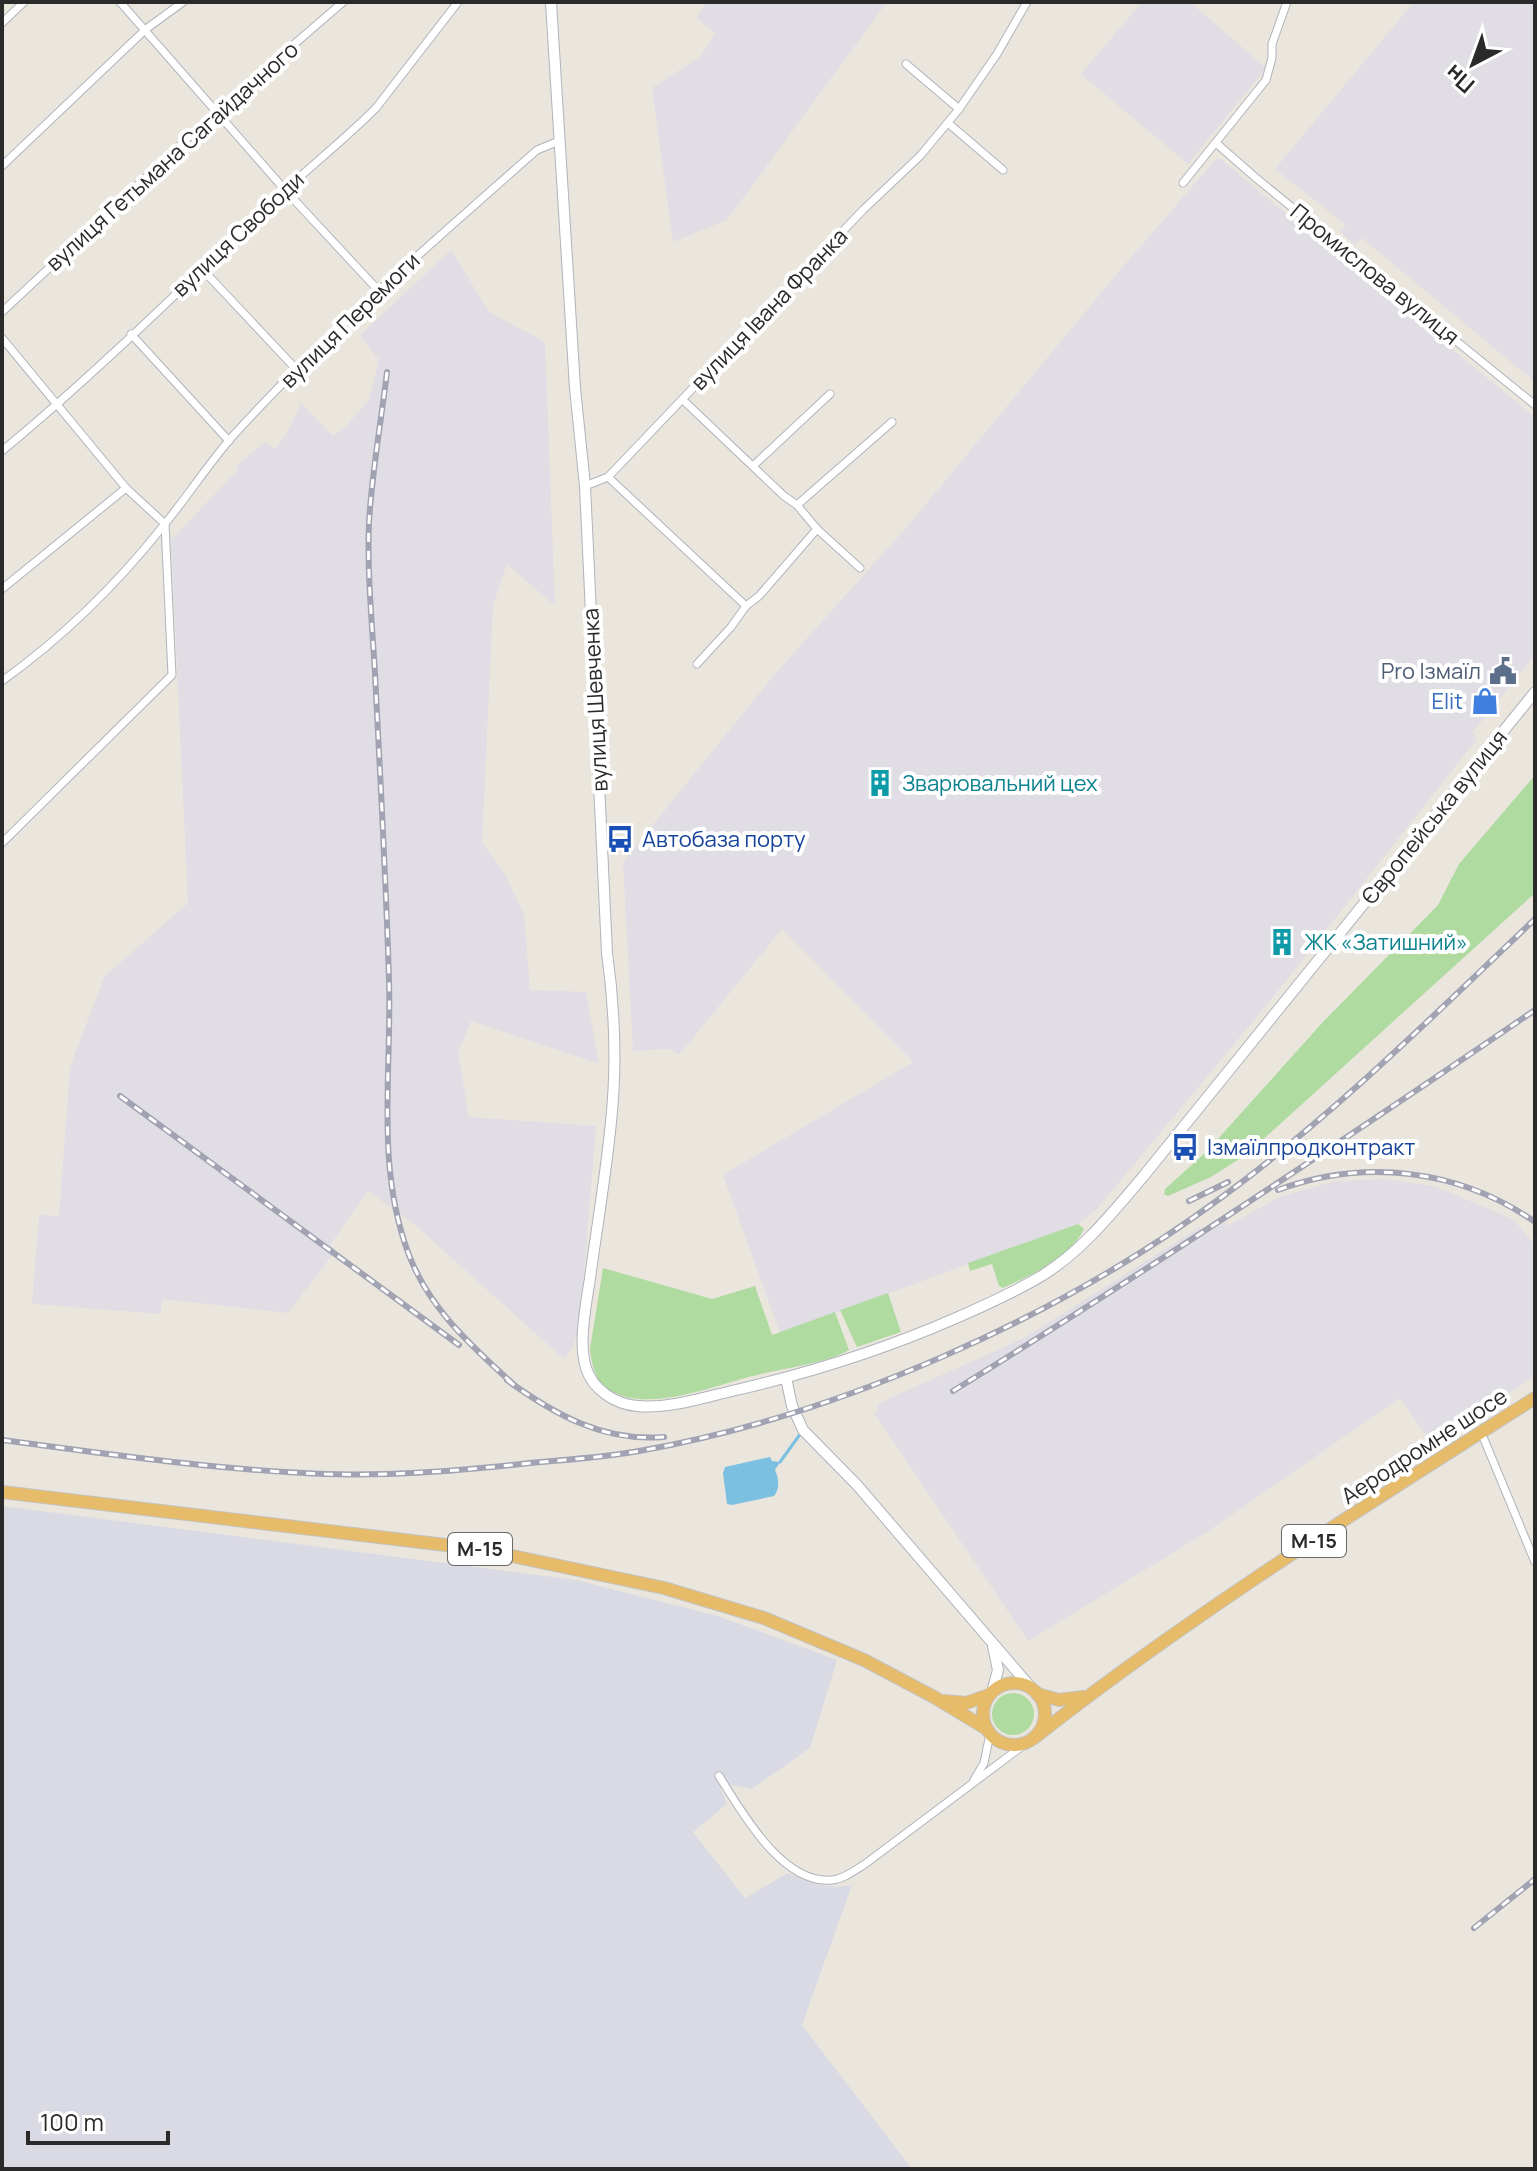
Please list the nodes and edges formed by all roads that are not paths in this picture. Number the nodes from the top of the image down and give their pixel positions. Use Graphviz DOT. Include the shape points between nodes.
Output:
graph roads {
  1 [pos="24,2"];
  2 [pos="120,2"];
  3 [pos="183,2"];
  4 [pos="343,2"];
  5 [pos="458,2"];
  6 [pos="551,2"];
  7 [pos="1027,2"];
  8 [pos="1287,2"];
  9 [pos="2,23"];
  10 [pos="146,29"];
  11 [pos="906,64"];
  12 [pos="959,109"];
  13 [pos="217,111"];
  14 [pos="948,123"];
  15 [pos="559,141"];
  16 [pos="1216,143"];
  17 [pos="2,166"];
  18 [pos="1003,170"];
  19 [pos="1183,183"];
  20 [pos="285,190"];
  21 [pos="202,269"];
  22 [pos="378,290"];
  23 [pos="2,312"];
  24 [pos="131,334"];
  25 [pos="2,338"];
  26 [pos="296,369"];
  27 [pos="830,394"];
  28 [pos="683,400"];
  29 [pos="58,405"];
  30 [pos="1535,405"];
  31 [pos="892,422"];
  32 [pos="229,441"];
  33 [pos="2,451"];
  34 [pos="753,466"];
  35 [pos="608,477"];
  36 [pos="585,486"];
  37 [pos="126,488"];
  38 [pos="797,505"];
  39 [pos="165,524"];
  40 [pos="817,529"];
  41 [pos="860,568"];
  42 [pos="2,589"];
  43 [pos="746,606"];
  44 [pos="697,664"];
  45 [pos="2,681"];
  46 [pos="1535,692"];
  47 [pos="2,843"];
  48 [pos="786,1378"];
  49 [pos="1535,1398"];
  50 [pos="1481,1432"];
  51 [pos="2,1492"];
  52 [pos="1535,1562"];
  53 [pos="988,1637"];
  54 [pos="1096,1689"];
  55 [pos="1035,1692"];
  56 [pos="990,1693"];
  57 [pos="934,1697"];
  58 [pos="988,1732"];
  59 [pos="1031,1739"];
  60 [pos="719,1776"];
  61 [pos="967,1788"];
  1 -- 9 [label="street"];
  2 -- 10 [label="street"];
  3 -- 10 [label="street"];
  4 -- 13 [label="street, вулиця Гетьмана Сагайдачного"];
  5 -- 20 [label="street, вулиця Свободи" via="376,108"];
  6 -- 15 [label="main road, вулиця Шевченка"];
  7 -- 12 [label="street, вулиця Івана Франка"];
  8 -- 16 [label="street" via="1266,80"];
  10 -- 13 [label="street"];
  10 -- 17 [label="street"];
  11 -- 12 [label="street"];
  12 -- 14 [label="street, вулиця Івана Франка"];
  13 -- 20 [label="street"];
  13 -- 23 [label="street, вулиця Гетьмана Сагайдачного"];
  14 -- 18 [label="street"];
  14 -- 28 [label="street, вулиця Івана Франка"];
  15 -- 22 [label="street, вулиця Перемоги" via="537,150"];
  15 -- 36 [label="main road, вулиця Шевченка"];
  16 -- 19 [label="street"];
  16 -- 30 [label="street, Промислова вулиця"];
  20 -- 21 [label="street, вулиця Свободи"];
  20 -- 22 [label="street"];
  21 -- 24 [label="street, вулиця Свободи"];
  21 -- 26 [label="street"];
  22 -- 26 [label="street, вулиця Перемоги"];
  24 -- 29 [label="street, вулиця Свободи"];
  24 -- 32 [label="street"];
  25 -- 29 [label="street"];
  26 -- 32 [label="street, вулиця Перемоги"];
  27 -- 34 [label="street"];
  28 -- 34 [label="street"];
  28 -- 35 [label="street, вулиця Івана Франка"];
  29 -- 33 [label="street, вулиця Свободи"];
  29 -- 37 [label="street"];
  31 -- 38 [label="street"];
  32 -- 39 [label="street, вулиця Перемоги"];
  34 -- 38 [label="street"];
  35 -- 36 [label="street, вулиця Івана Франка"];
  35 -- 43 [label="street"];
  36 -- 48 [label="main road, вулиця Шевченка" via="615,1057 587,1300 586,1368 600,1390 635,1406 691,1401"];
  37 -- 39 [label="street"];
  37 -- 42 [label="street"];
  38 -- 40 [label="street"];
  39 -- 45 [label="street, вулиця Перемоги" via="78,617"];
  39 -- 47 [label="street" via="172,675"];
  40 -- 41 [label="street"];
  40 -- 43 [label="street"];
  43 -- 44 [label="street"];
  46 -- 48 [label="main road, Європейська вулиця" via="1192,1118 1080,1246 1003,1297 904,1340"];
  48 -- 53 [label="main road" via="803,1430"];
  49 -- 50 [label="highway, Аеродромне шосе / М-15"];
  50 -- 52 [label="street"];
  50 -- 54 [label="highway, Аеродромне шосе / М-15"];
  51 -- 57 [label="highway, М-15" via="479,1549 664,1588 764,1618 864,1660"];
  53 -- 55 [label="main road"];
  53 -- 56 [label="main road" via="998,1670"];
  54 -- 55 [label="highway, Аеродромне шосе / М-15" via="1067,1700"];
  54 -- 59 [label="highway, Аеродромне шосе / М-15"];
  55 -- 56 [label="highway, М-15" via="1009,1683"];
  55 -- 59 [label="highway" via="1045,1716"];
  56 -- 57 [label="highway, М-15" via="958,1703"];
  56 -- 58 [label="highway" via="983,1712"];
  57 -- 58 [label="highway, М-15"];
  58 -- 59 [label="highway, М-15" via="1005,1744"];
  58 -- 61 [label="street, Аеродромне шосе" via="984,1763"];
  59 -- 61 [label="street, Аеродромне шосе"];
  60 -- 61 [label="street, Аеродромне шосе" via="784,1863 804,1875 834,1880 865,1864"];
}
